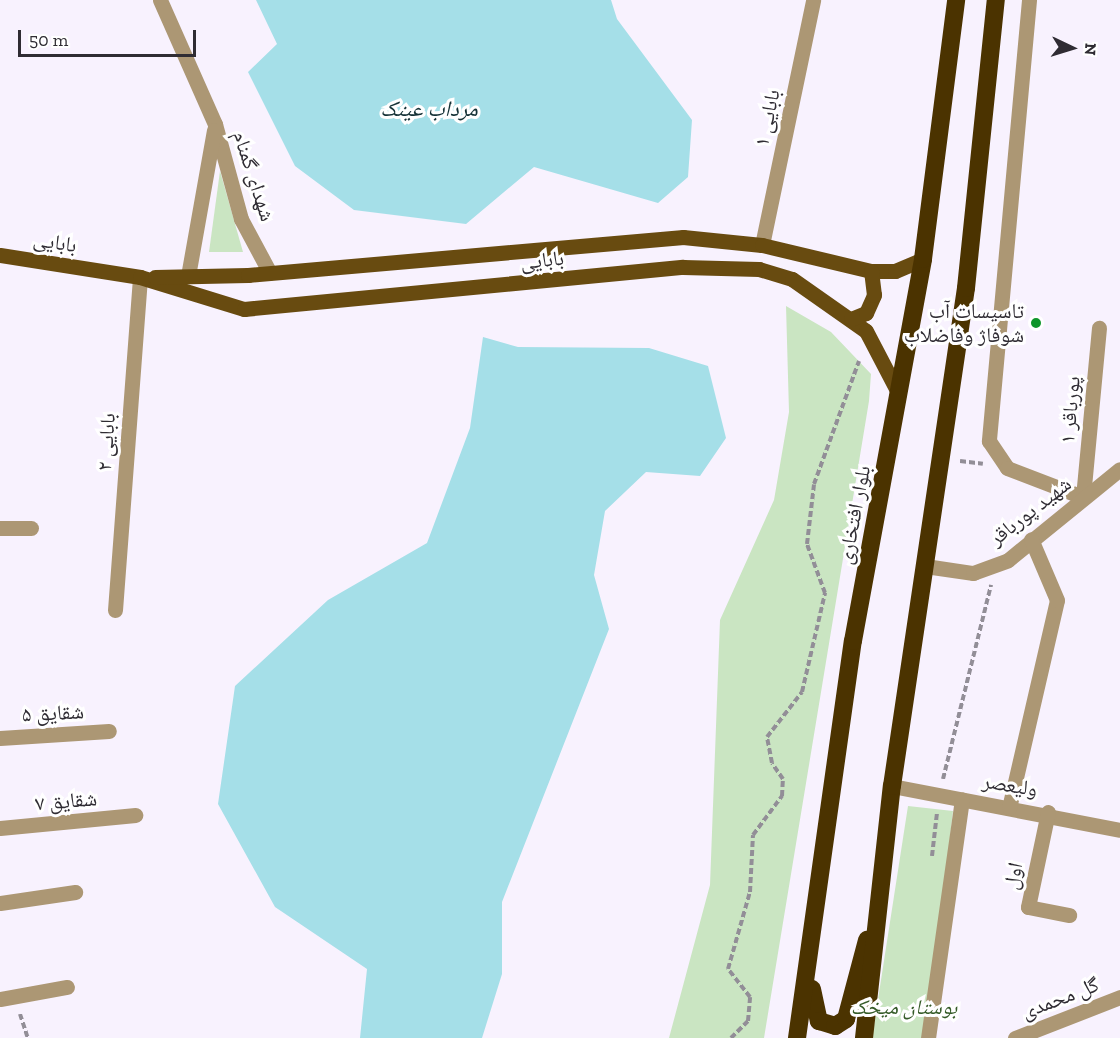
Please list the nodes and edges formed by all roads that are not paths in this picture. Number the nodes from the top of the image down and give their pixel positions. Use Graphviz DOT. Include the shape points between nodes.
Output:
graph roads {
  1 [pos="160,0"];
  2 [pos="813,0"];
  3 [pos="956,0"];
  4 [pos="996,0"];
  5 [pos="1029,0"];
  6 [pos="215,124"];
  7 [pos="762,245"];
  8 [pos="0,255"];
  9 [pos="923,259"];
  10 [pos="871,271"];
  11 [pos="270,273"];
  12 [pos="188,276"];
  13 [pos="140,277"];
  14 [pos="851,319"];
  15 [pos="1099,328"];
  16 [pos="899,393"];
  17 [pos="1120,469"];
  18 [pos="1083,497"];
  19 [pos="0,528"];
  20 [pos="31,528"];
  21 [pos="1031,539"];
  22 [pos="925,566"];
  23 [pos="115,610"];
  24 [pos="109,731"];
  25 [pos="0,738"];
  26 [pos="892,786"];
  27 [pos="962,799"];
  28 [pos="1009,808"];
  29 [pos="1048,812"];
  30 [pos="135,815"];
  31 [pos="0,828"];
  32 [pos="1120,830"];
  33 [pos="75,892"];
  34 [pos="0,903"];
  35 [pos="877,911"];
  36 [pos="1070,915"];
  37 [pos="812,948"];
  38 [pos="67,987"];
  39 [pos="1120,998"];
  40 [pos="0,999"];
  41 [pos="797,1038"];
  42 [pos="864,1038"];
  43 [pos="928,1038"];
  44 [pos="1015,1038"];
  1 -- 6 [label="street, شهدای گمنام"];
  2 -- 7 [label="street, بابایی ۱"];
  3 -- 9 [label="highway, بلوار افتخاری"];
  4 -- 22 [label="highway" via="966,288"];
  5 -- 18 [label="street" via="989,441 1007,468"];
  6 -- 11 [label="street, شهدای گمنام" via="241,219"];
  6 -- 12 [label="street, شهدای گمنام"];
  7 -- 10 [label="main road, بابایی"];
  7 -- 11 [label="main road, بابایی" via="683,237"];
  8 -- 13 [label="main road, بابایی"];
  9 -- 10 [label="main road, بابایی" via="895,271"];
  9 -- 16 [label="highway, بلوار افتخاری"];
  10 -- 14 [label="main road" via="874,295 866,314"];
  11 -- 12 [label="main road, بابایی"];
  12 -- 13 [label="main road, بابایی"];
  13 -- 14 [label="main road, بابایی" via="244,309 720,265 792,279"];
  13 -- 23 [label="street, بابایی ۲"];
  14 -- 16 [label="main road, بابایی" via="869,339"];
  15 -- 18 [label="street, پورباقر ۱"];
  16 -- 37 [label="highway, بلوار افتخاری" via="853,641"];
  17 -- 18 [label="street, شهید پورباقر"];
  18 -- 21 [label="street, شهید پورباقر"];
  19 -- 20 [label="street"];
  21 -- 22 [label="street, شهید پورباقر" via="1008,560 973,573"];
  21 -- 28 [label="street" via="1057,600"];
  22 -- 26 [label="highway"];
  24 -- 25 [label="street, شقایق ۵"];
  26 -- 27 [label="street, ولیعصر"];
  26 -- 35 [label="highway"];
  27 -- 28 [label="street, ولیعصر"];
  27 -- 43 [label="street"];
  28 -- 29 [label="street, ولیعصر"];
  29 -- 32 [label="street, ولیعصر"];
  29 -- 36 [label="street, اول" via="1028,907"];
  30 -- 31 [label="street, شقایق ۷"];
  33 -- 34 [label="street"];
  35 -- 37 [label="highway" via="846,1019 835,1026 819,1021 814,1011"];
  35 -- 42 [label="highway"];
  37 -- 41 [label="highway, بلوار افتخاری"];
  38 -- 40 [label="street"];
  39 -- 44 [label="street, گل محمدی"];
}
